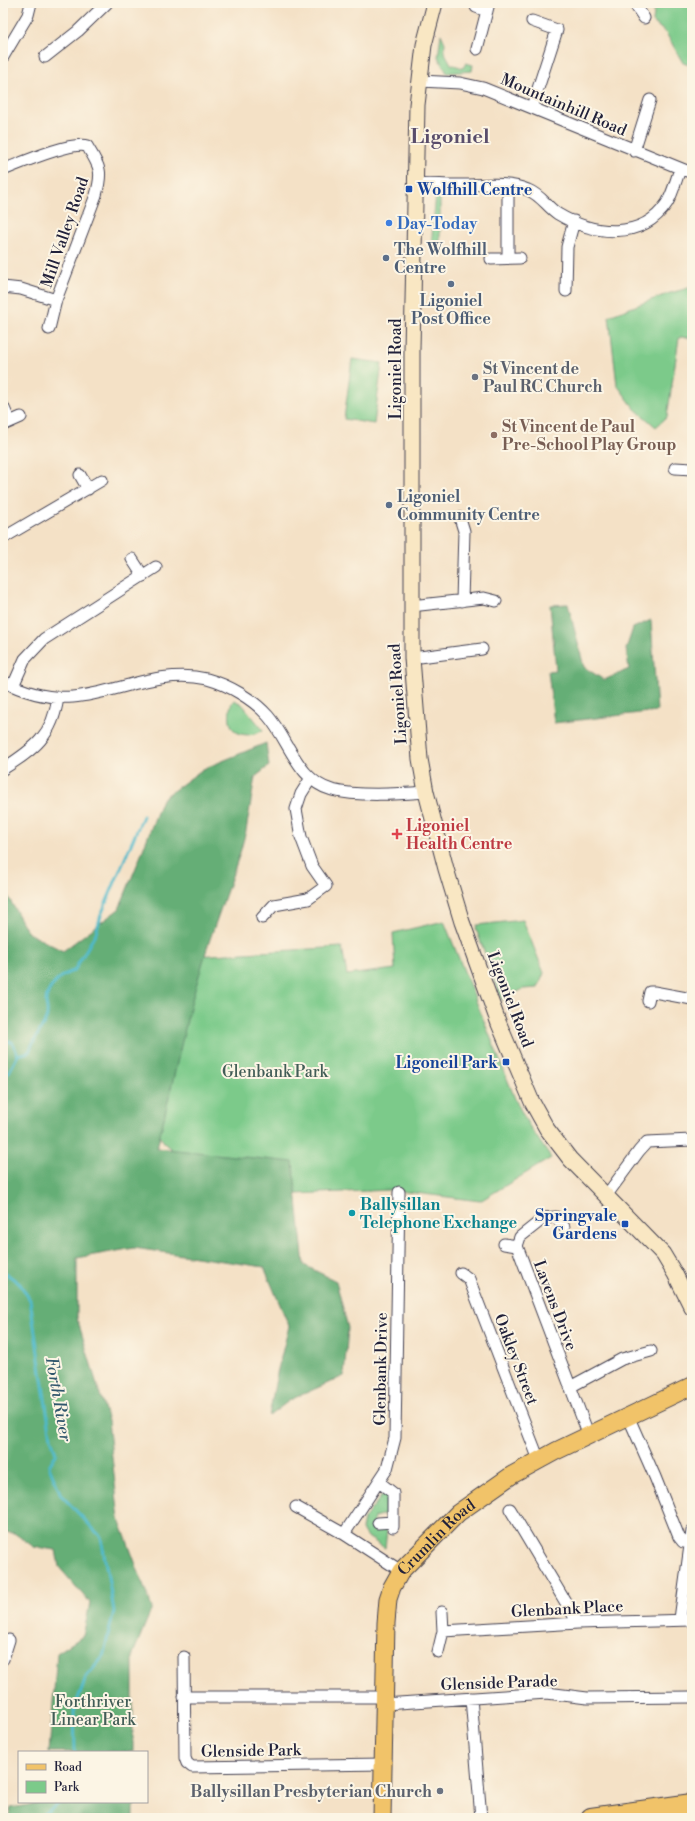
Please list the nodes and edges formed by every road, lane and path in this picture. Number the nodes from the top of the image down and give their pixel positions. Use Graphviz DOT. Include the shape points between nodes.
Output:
graph roads {
  1 [pos="31,3"];
  2 [pos="107,3"];
  3 [pos="435,3"];
  4 [pos="634,3"];
  5 [pos="476,7"];
  6 [pos="488,7"];
  7 [pos="644,18"];
  8 [pos="532,21"];
  9 [pos="477,49"];
  10 [pos="3,57"];
  11 [pos="45,57"];
  12 [pos="420,81"];
  13 [pos="650,100"];
  14 [pos="532,106"];
  15 [pos="634,151"];
  16 [pos="680,169"];
  17 [pos="3,170"];
  18 [pos="692,173"];
  19 [pos="416,185"];
  20 [pos="508,186"];
  21 [pos="574,221"];
  22 [pos="508,258"];
  23 [pos="520,258"];
  24 [pos="491,259"];
  25 [pos="3,287"];
  26 [pos="566,290"];
  27 [pos="56,300"];
  28 [pos="49,329"];
  29 [pos="3,406"];
  30 [pos="21,417"];
  31 [pos="6,423"];
  32 [pos="675,468"];
  33 [pos="692,469"];
  34 [pos="80,475"];
  35 [pos="102,480"];
  36 [pos="88,489"];
  37 [pos="460,518"];
  38 [pos="3,538"];
  39 [pos="132,559"];
  40 [pos="156,567"];
  41 [pos="143,576"];
  42 [pos="462,601"];
  43 [pos="496,601"];
  44 [pos="411,606"];
  45 [pos="482,649"];
  46 [pos="412,658"];
  47 [pos="8,683"];
  48 [pos="58,697"];
  49 [pos="3,769"];
  50 [pos="312,778"];
  51 [pos="426,792"];
  52 [pos="262,918"];
  53 [pos="692,999"];
  54 [pos="648,1002"];
  55 [pos="692,1140"];
  56 [pos="399,1192"];
  57 [pos="606,1196"];
  58 [pos="564,1227"];
  59 [pos="504,1244"];
  60 [pos="517,1246"];
  61 [pos="461,1274"];
  62 [pos="692,1308"];
  63 [pos="651,1351"];
  64 [pos="692,1386"];
  65 [pos="570,1387"];
  66 [pos="628,1416"];
  67 [pos="589,1436"];
  68 [pos="539,1460"];
  69 [pos="378,1482"];
  70 [pos="296,1507"];
  71 [pos="510,1509"];
  72 [pos="378,1523"];
  73 [pos="344,1534"];
  74 [pos="691,1538"];
  75 [pos="401,1571"];
  76 [pos="442,1612"];
  77 [pos="680,1619"];
  78 [pos="692,1620"];
  79 [pos="578,1623"];
  80 [pos="443,1631"];
  81 [pos="9,1640"];
  82 [pos="438,1652"];
  83 [pos="184,1657"];
  84 [pos="3,1659"];
  85 [pos="184,1697"];
  86 [pos="689,1697"];
  87 [pos="471,1698"];
  88 [pos="385,1700"];
  89 [pos="384,1764"];
  90 [pos="692,1804"];
  91 [pos="382,1818"];
  92 [pos="481,1818"];
  93 [pos="591,1818"];
  1 -- 10 [label="street" via="28,15"];
  2 -- 11 [label="street" via="78,31"];
  3 -- 12 [label="street, Ligoniel Road" via="424,45"];
  4 -- 7 [label="street"];
  5 -- 6 [label="street"];
  6 -- 9 [label="street"];
  8 -- 14 [label="street" via="557,30"];
  12 -- 14 [label="street, Mountainhill Road" via="471,84"];
  12 -- 19 [label="street, Ligoniel Road"];
  13 -- 15 [label="street"];
  14 -- 15 [label="street, Mountainhill Road"];
  15 -- 16 [label="street, Mountainhill Road"];
  16 -- 18 [label="street, Mountainhill Road"];
  16 -- 21 [label="street" via="667,203 658,214 642,225 623,231 612,231"];
  17 -- 27 [label="street, Mill Valley Road" via="81,144 87,146 100,169 101,179 96,195"];
  19 -- 20 [label="street" via="439,183"];
  19 -- 44 [label="street, Ligoniel Road" via="412,350"];
  20 -- 21 [label="street" via="537,194 557,214"];
  20 -- 22 [label="street"];
  21 -- 26 [label="street" via="567,247"];
  22 -- 23 [label="street"];
  22 -- 24 [label="street"];
  25 -- 27 [label="street, Mill Valley Road" via="21,289"];
  27 -- 28 [label="street, Mill Valley Road"];
  29 -- 31 [label="street"];
  30 -- 31 [label="street"];
  32 -- 33 [label="street"];
  34 -- 36 [label="street"];
  35 -- 36 [label="street"];
  36 -- 38 [label="street"];
  37 -- 42 [label="street" via="464,531"];
  39 -- 41 [label="street"];
  40 -- 41 [label="street"];
  41 -- 47 [label="street" via="44,639 25,659"];
  42 -- 43 [label="street" via="484,598"];
  42 -- 44 [label="street"];
  44 -- 46 [label="street, Ligoniel Road"];
  45 -- 46 [label="street"];
  46 -- 51 [label="street, Ligoniel Road" via="420,759"];
  47 -- 48 [label="street" via="28,692"];
  48 -- 49 [label="street" via="56,713 43,739 27,754"];
  48 -- 50 [label="street" via="101,692 160,678 183,676 206,679 248,698 268,716 304,771"];
  50 -- 51 [label="street" via="332,790 399,794"];
  50 -- 52 [label="street" via="301,794 296,809 301,837 312,866 326,886 308,899 274,905"];
  51 -- 57 [label="street, Ligoniel Road" via="462,922 499,1024 532,1102 547,1129 565,1152"];
  53 -- 54 [label="street" via="650,992"];
  55 -- 57 [label="street" via="647,1142"];
  56 -- 69 [label="street, Glenbank Drive" via="395,1438 387,1469"];
  57 -- 62 [label="street, Ligoniel Road" via="663,1254"];
  58 -- 60 [label="street, Lavens Drive" via="556,1217 544,1218 520,1237"];
  59 -- 60 [label="street"];
  60 -- 65 [label="street, Lavens Drive"];
  61 -- 68 [label="street, Oakley Street" via="469,1278"];
  63 -- 65 [label="street" via="622,1359"];
  64 -- 66 [label="main road, Crumlin Road"];
  65 -- 67 [label="street, Lavens Drive"];
  66 -- 67 [label="main road, Crumlin Road"];
  66 -- 74 [label="street" via="679,1537 683,1542"];
  67 -- 68 [label="main road, Crumlin Road"];
  68 -- 75 [label="main road, Crumlin Road" via="497,1484 458,1513"];
  69 -- 72 [label="street" via="393,1492 393,1525"];
  69 -- 73 [label="street, Glenbank Drive"];
  70 -- 73 [label="street"];
  71 -- 79 [label="street"];
  73 -- 75 [label="street"];
  74 -- 77 [label="street"];
  75 -- 88 [label="main road, Crumlin Road" via="388,1599"];
  76 -- 80 [label="street"];
  77 -- 78 [label="street, Glenbank Place"];
  77 -- 79 [label="street, Glenbank Place"];
  79 -- 80 [label="street, Glenbank Place"];
  80 -- 82 [label="street"];
  81 -- 84 [label="street"];
  83 -- 85 [label="street, Glenside Park"];
  85 -- 88 [label="street"];
  85 -- 89 [label="street, Glenside Park" via="185,1758 192,1767"];
  86 -- 87 [label="street, Glenside Parade" via="587,1698 547,1693"];
  87 -- 88 [label="street, Glenside Parade"];
  87 -- 92 [label="street"];
  88 -- 89 [label="main road, Crumlin Road"];
  89 -- 91 [label="main road, Crumlin Road"];
  90 -- 93 [label="highway"];
}
